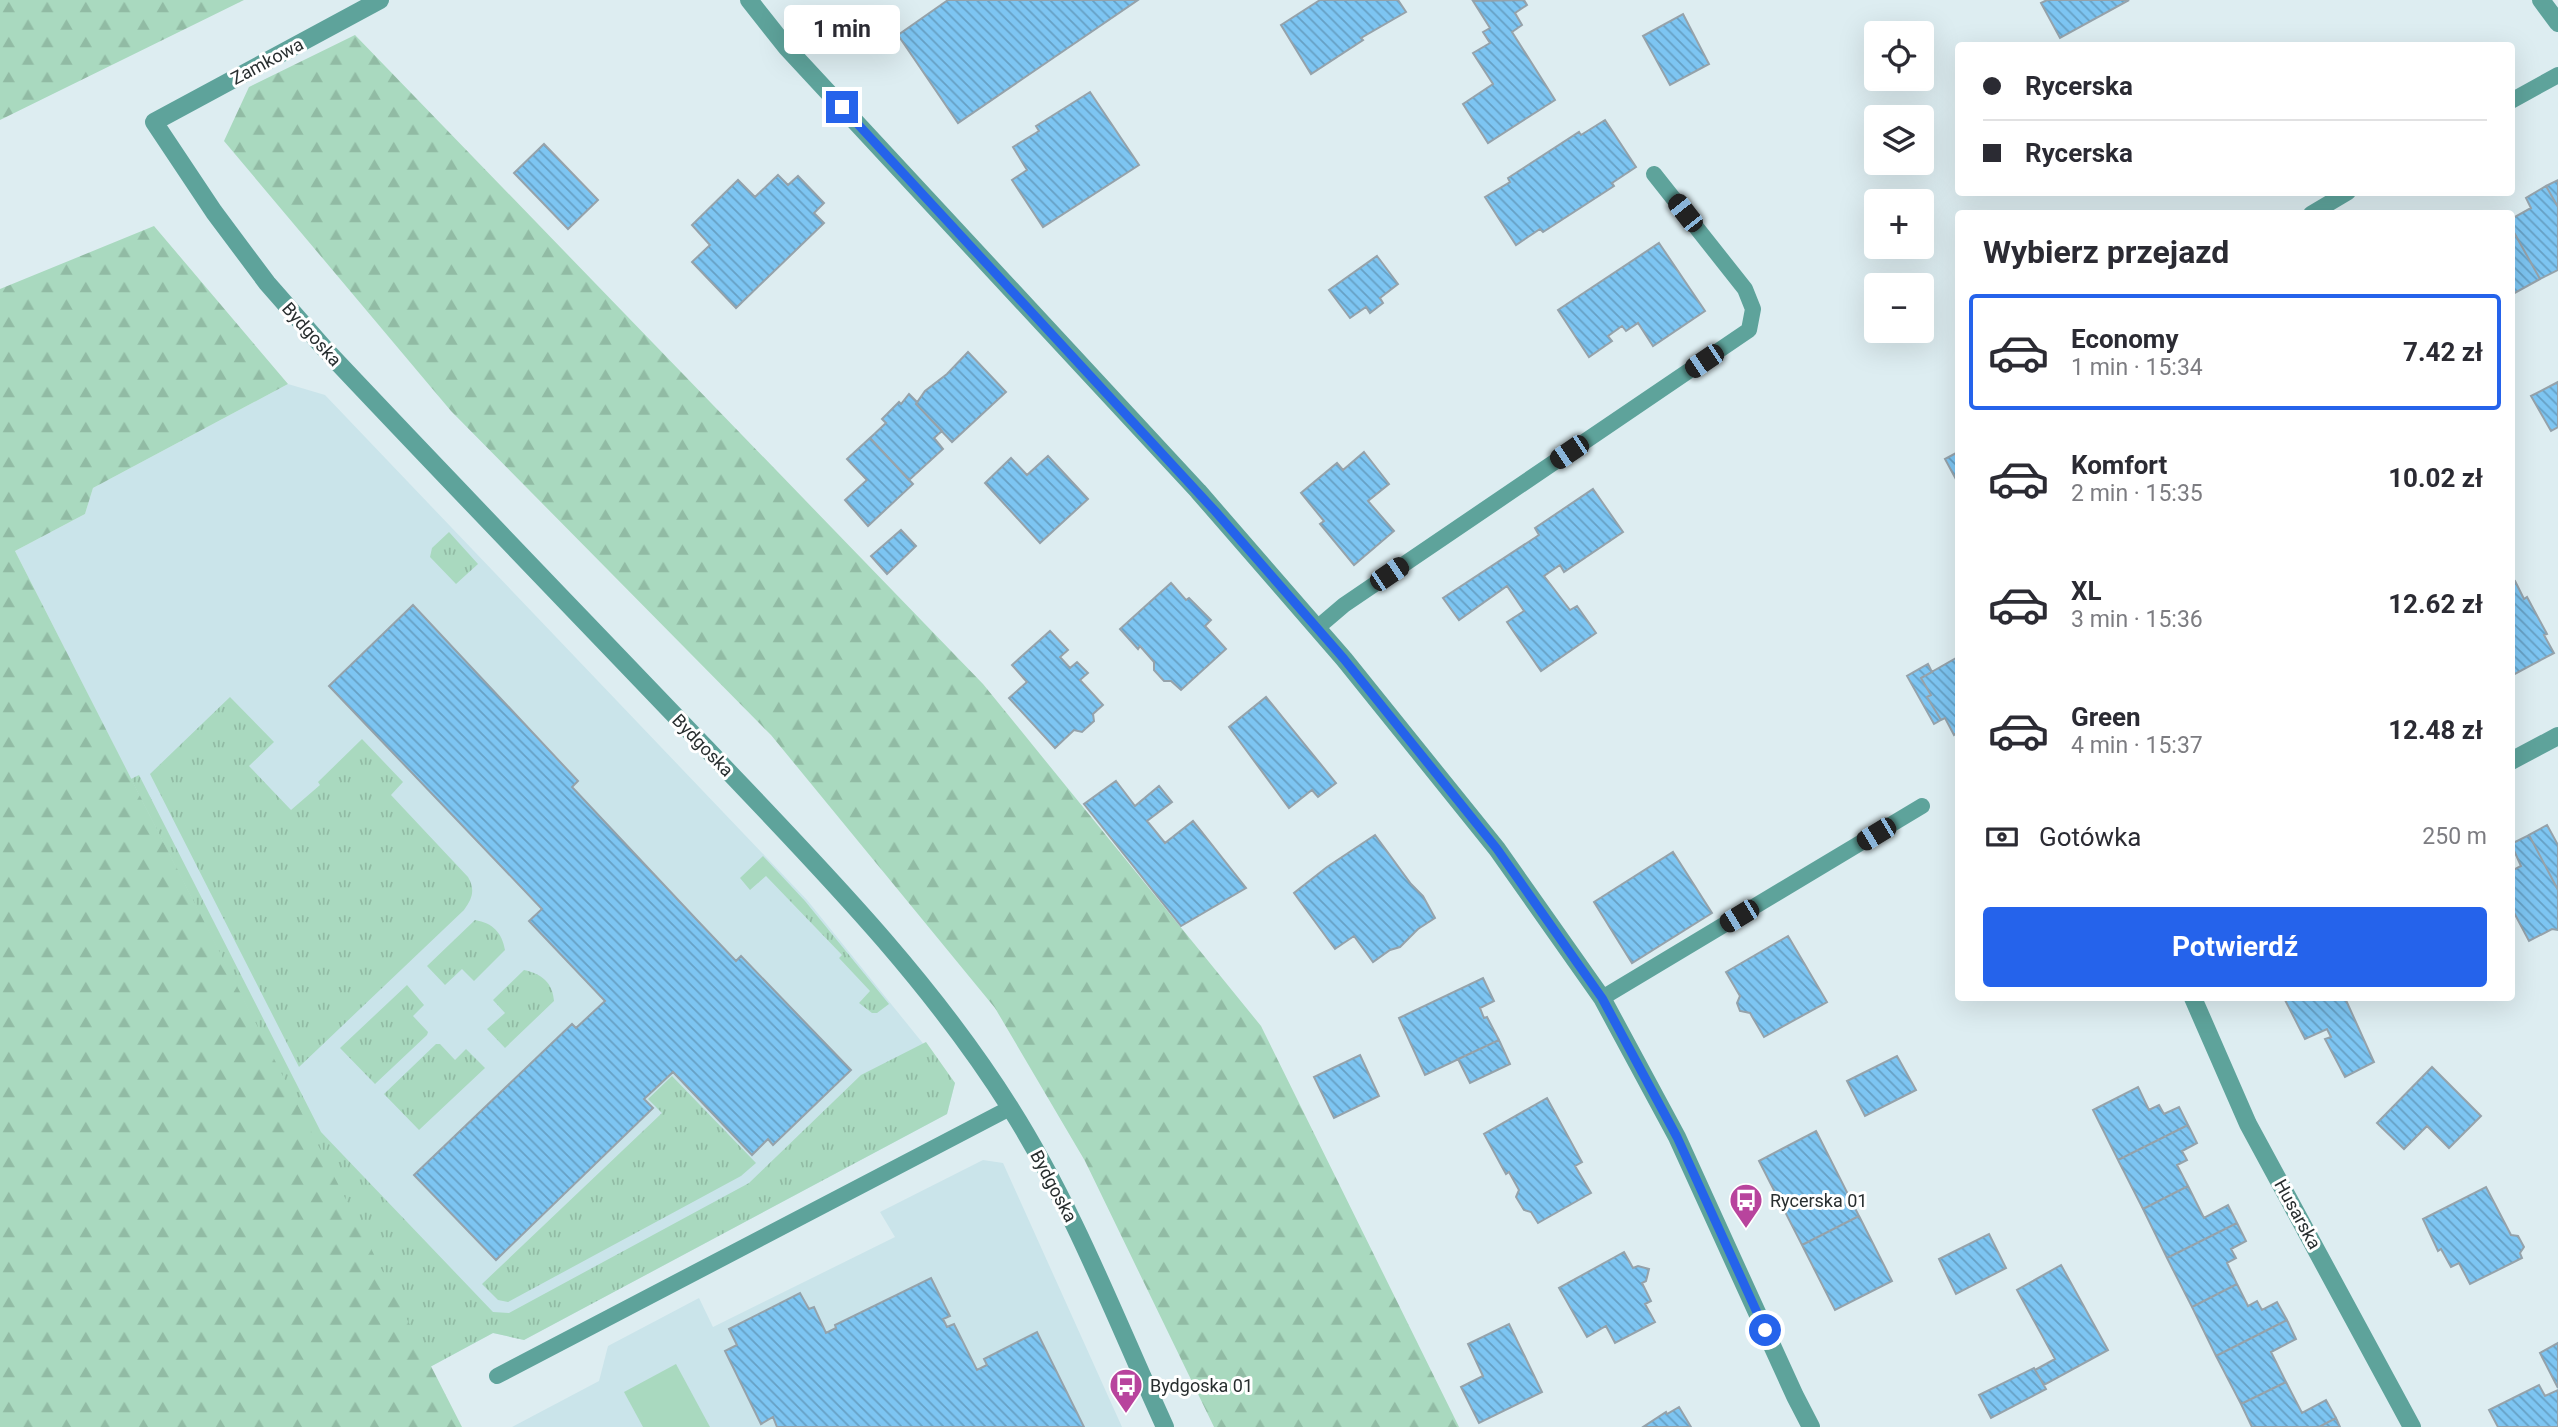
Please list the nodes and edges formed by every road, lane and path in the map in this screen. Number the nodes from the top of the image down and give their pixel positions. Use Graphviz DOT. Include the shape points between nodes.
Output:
graph roads {
  1 [pos="380,0"];
  2 [pos="748,0"];
  3 [pos="2541,0"];
  4 [pos="2558,23"];
  5 [pos="2558,75"];
  6 [pos="2515,99"];
  7 [pos="154,122"];
  8 [pos="1654,174"];
  9 [pos="2341,196"];
  10 [pos="2318,210"];
  11 [pos="1317,628"];
  12 [pos="2558,736"];
  13 [pos="2515,759"];
  14 [pos="1922,806"];
  15 [pos="1602,998"];
  16 [pos="2194,1001"];
  17 [pos="1010,1108"];
  18 [pos="497,1376"];
  19 [pos="1165,1427"];
  20 [pos="1811,1427"];
  21 [pos="2412,1427"];
  1 -- 7 [label="street, Zamkowa"];
  2 -- 11 [label="street" via="787,48 1189,481"];
  3 -- 4 [label="street"];
  5 -- 6 [label="lane"];
  7 -- 17 [label="street, Bydgoska" via="214,212 324,348 844,892 929,994"];
  8 -- 11 [label="lane" via="1745,289 1754,309 1749,330 1344,605"];
  9 -- 10 [label="lane"];
  11 -- 15 [label="street" via="1497,849"];
  12 -- 13 [label="street"];
  14 -- 15 [label="lane"];
  15 -- 20 [label="street" via="1677,1137"];
  16 -- 21 [label="street, Husarska" via="2248,1124"];
  17 -- 18 [label="lane"];
  17 -- 19 [label="street, Bydgoska" via="1074,1223"];
}
